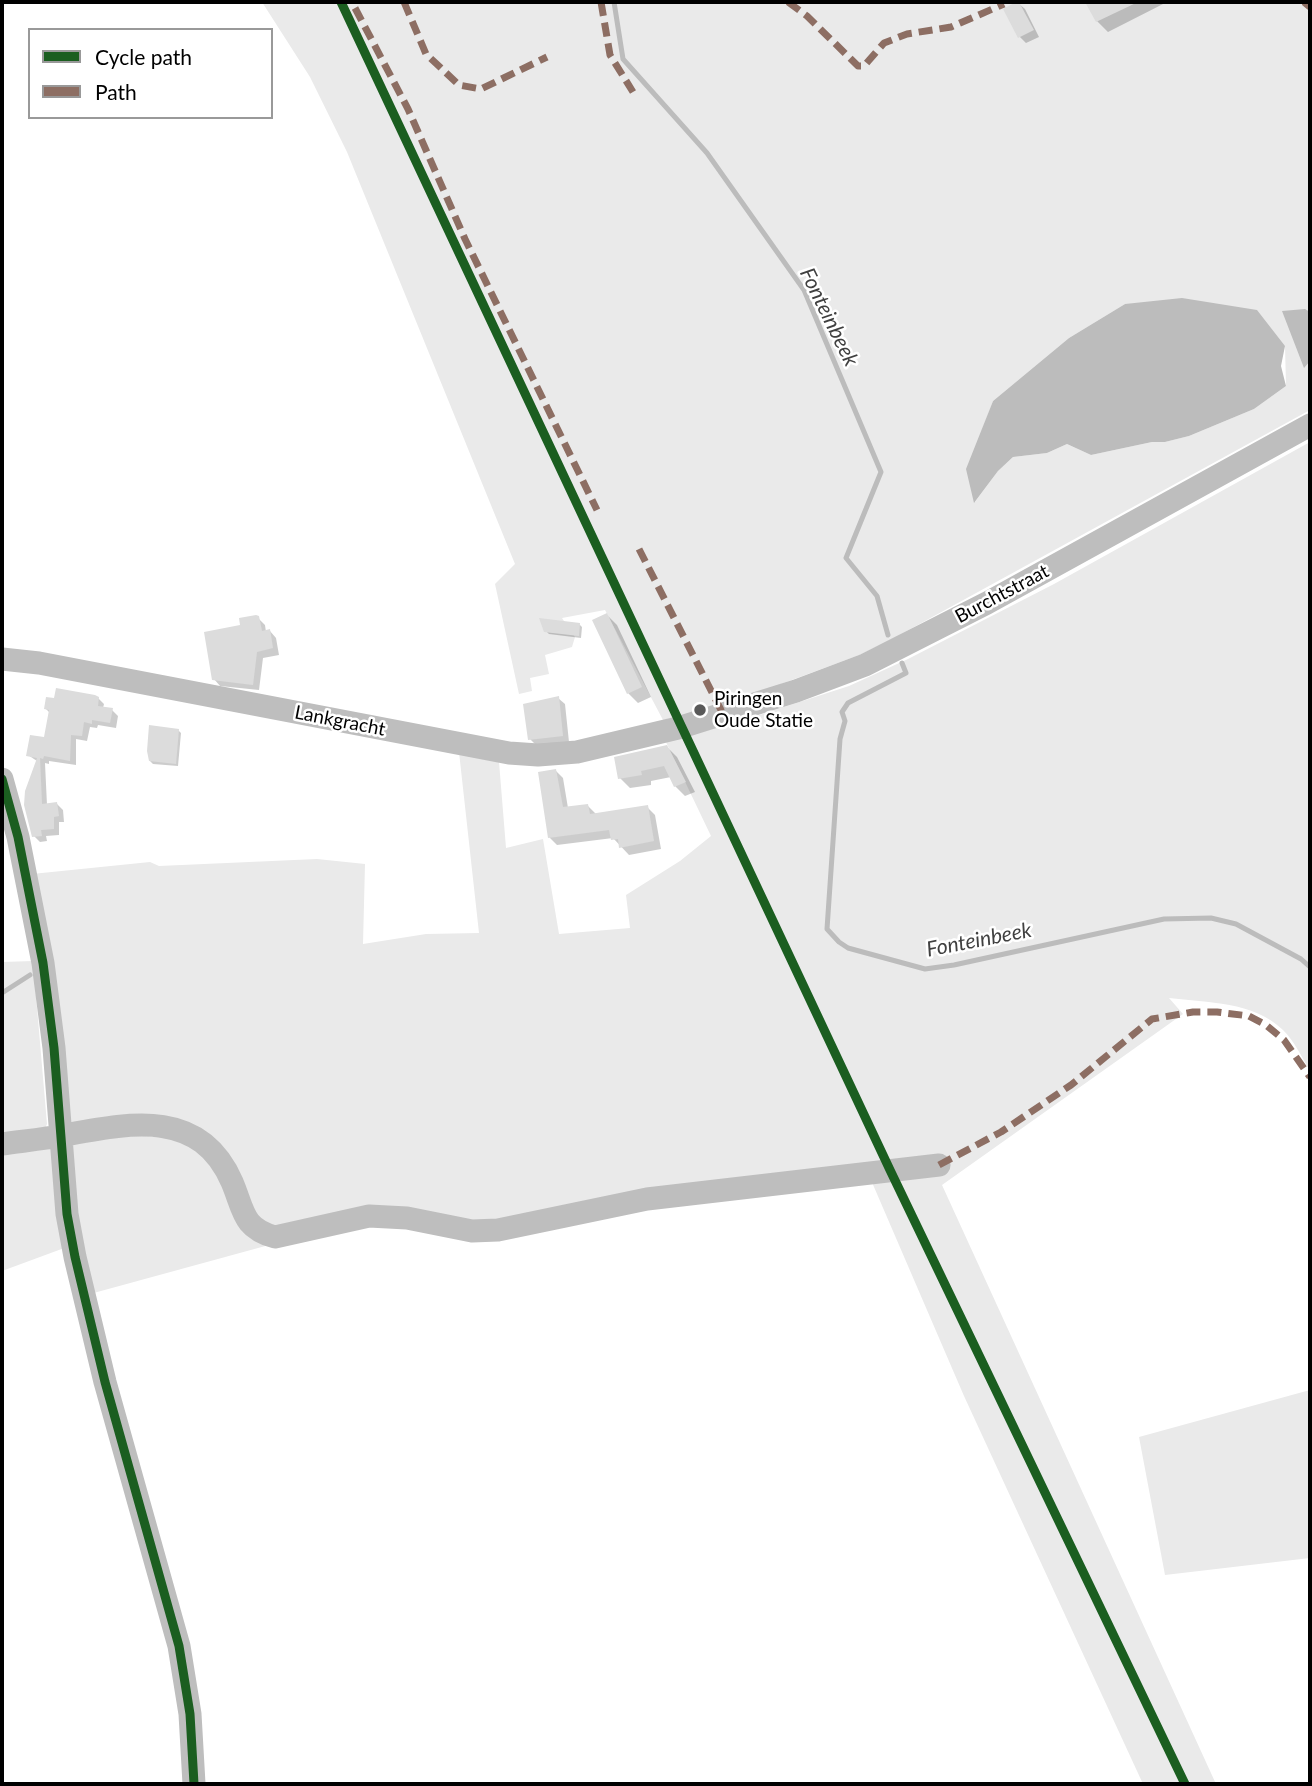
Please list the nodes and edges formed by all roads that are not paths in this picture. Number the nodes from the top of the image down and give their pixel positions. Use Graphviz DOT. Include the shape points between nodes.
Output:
graph roads {
  1 [pos="1310,425"];
  2 [pos="2,659"];
  3 [pos="678,727"];
  4 [pos="2,779"];
  5 [pos="60,1136"];
  6 [pos="2,1144"];
  7 [pos="939,1165"];
  8 [pos="194,1784"];
  1 -- 3 [label="street, Burchtstraat" via="904,647 796,691"];
  2 -- 3 [label="street, Lankgracht" via="509,753 576,752"];
  4 -- 5 [label="street" via="43,963"];
  5 -- 6 [label="street"];
  5 -- 7 [label="street" via="148,1123 177,1128 212,1149 251,1225 275,1237 369,1216 472,1231 498,1230 647,1199"];
  5 -- 8 [label="street" via="75,1257 179,1646 190,1714"];
}
